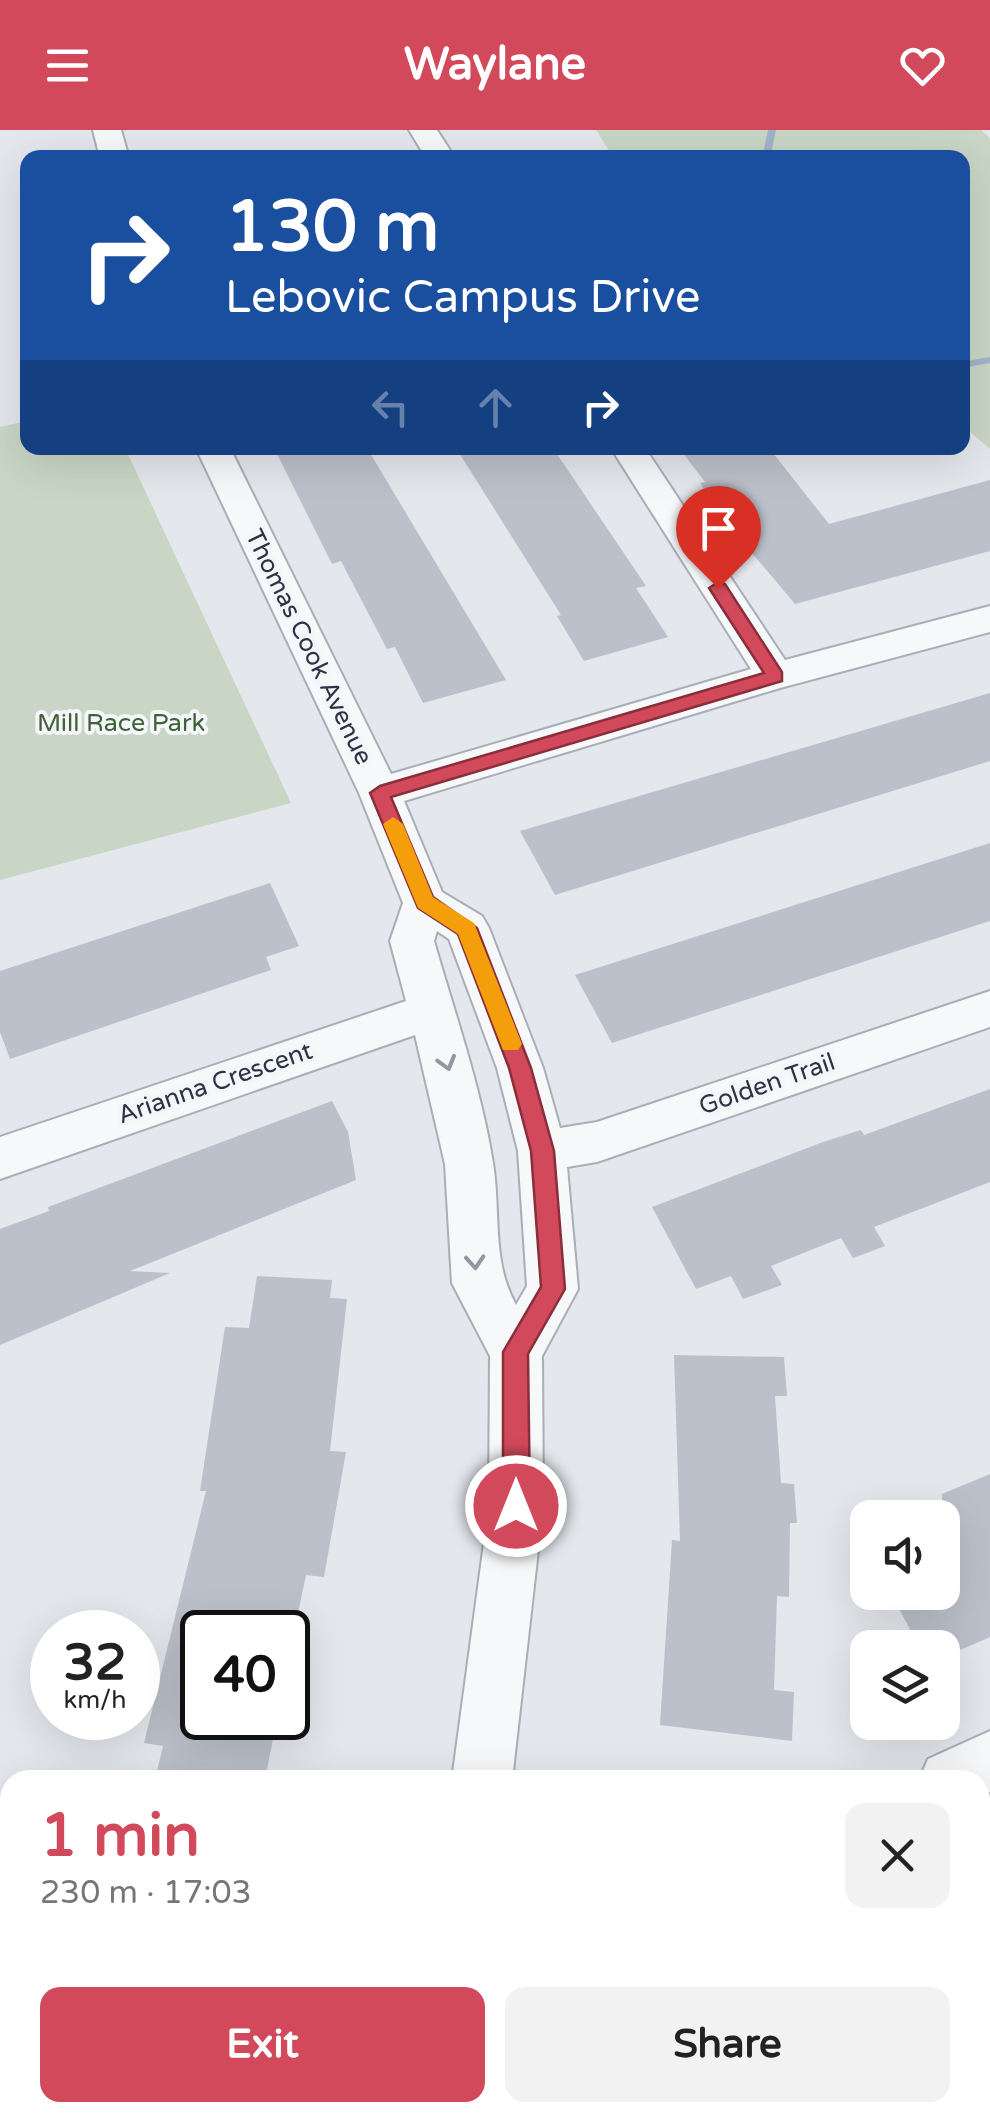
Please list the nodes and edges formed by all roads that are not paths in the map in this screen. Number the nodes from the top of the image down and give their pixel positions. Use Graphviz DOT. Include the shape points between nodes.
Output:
graph roads {
  1 [pos="216,455"];
  2 [pos="633,455"];
  3 [pos="990,618"];
  4 [pos="775,676"];
  5 [pos="380,793"];
  6 [pos="425,902"];
  7 [pos="990,1008"];
  8 [pos="432,1012"];
  9 [pos="542,1151"];
  10 [pos="0,1158"];
  11 [pos="516,1352"];
  12 [pos="483,1770"];
  1 -- 5 [label="street, Thomas Cook Avenue"];
  2 -- 4 [label="street"];
  3 -- 4 [label="street"];
  4 -- 5 [label="street"];
  5 -- 6 [label="street, Thomas Cook Avenue"];
  6 -- 8 [label="street" via="412,941"];
  6 -- 9 [label="street" via="467,928 520,1068"];
  7 -- 9 [label="street, Golden Trail" via="597,1142"];
  8 -- 10 [label="street, Arianna Crescent"];
  8 -- 11 [label="street, one-way" via="469,1164 476,1284"];
  9 -- 11 [label="street" via="553,1289"];
  11 -- 12 [label="street" via="516,1506"];
}
